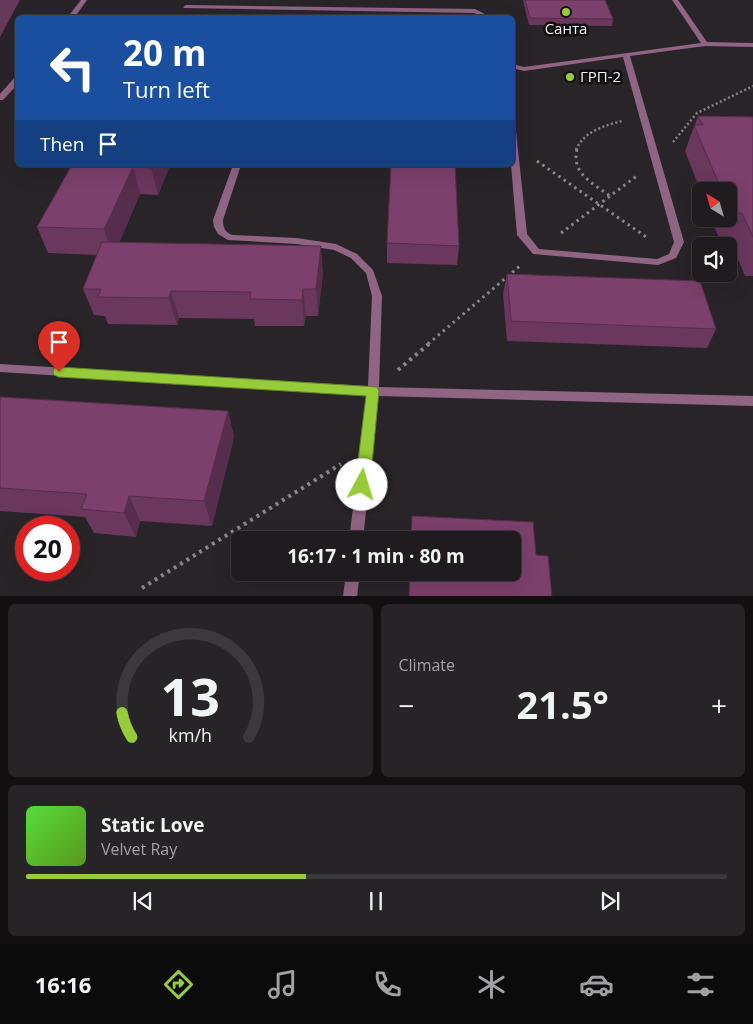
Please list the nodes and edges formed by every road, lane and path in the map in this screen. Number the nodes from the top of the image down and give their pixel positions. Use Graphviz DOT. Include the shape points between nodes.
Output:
graph roads {
  1 [pos="84,0"];
  2 [pos="676,0"];
  3 [pos="186,7"];
  4 [pos="72,15"];
  5 [pos="484,15"];
  6 [pos="705,44"];
  7 [pos="753,45"];
  8 [pos="626,56"];
  9 [pos="515,67"];
  10 [pos="15,83"];
  11 [pos="0,98"];
  12 [pos="644,119"];
  13 [pos="515,146"];
  14 [pos="515,156"];
  15 [pos="236,167"];
  16 [pos="610,196"];
  17 [pos="673,256"];
  18 [pos="0,368"];
  19 [pos="373,391"];
  20 [pos="753,401"];
  21 [pos="367,448"];
  22 [pos="357,531"];
  23 [pos="352,581"];
  24 [pos="142,588"];
  25 [pos="350,596"];
  1 -- 4 [label="lane"];
  2 -- 6 [label="lane"];
  3 -- 5 [label="lane" via="475,11"];
  6 -- 7 [label="lane"];
  6 -- 8 [label="lane"];
  8 -- 9 [label="lane" via="524,69"];
  8 -- 12 [label="lane"];
  10 -- 11 [label="lane"];
  12 -- 16 [label="path" via="600,128 577,144 574,159 580,173"];
  12 -- 17 [label="lane" via="679,242"];
  13 -- 17 [label="path"];
  14 -- 17 [label="lane" via="522,234 536,252 658,262"];
  15 -- 19 [label="lane" via="218,220 218,228 223,235 336,247 354,256 370,272 377,296"];
  18 -- 19 [label="lane"];
  19 -- 20 [label="lane"];
  19 -- 21 [label="lane"];
  21 -- 22 [label="lane"];
  21 -- 24 [label="path"];
  23 -- 25 [label="lane"];
}
